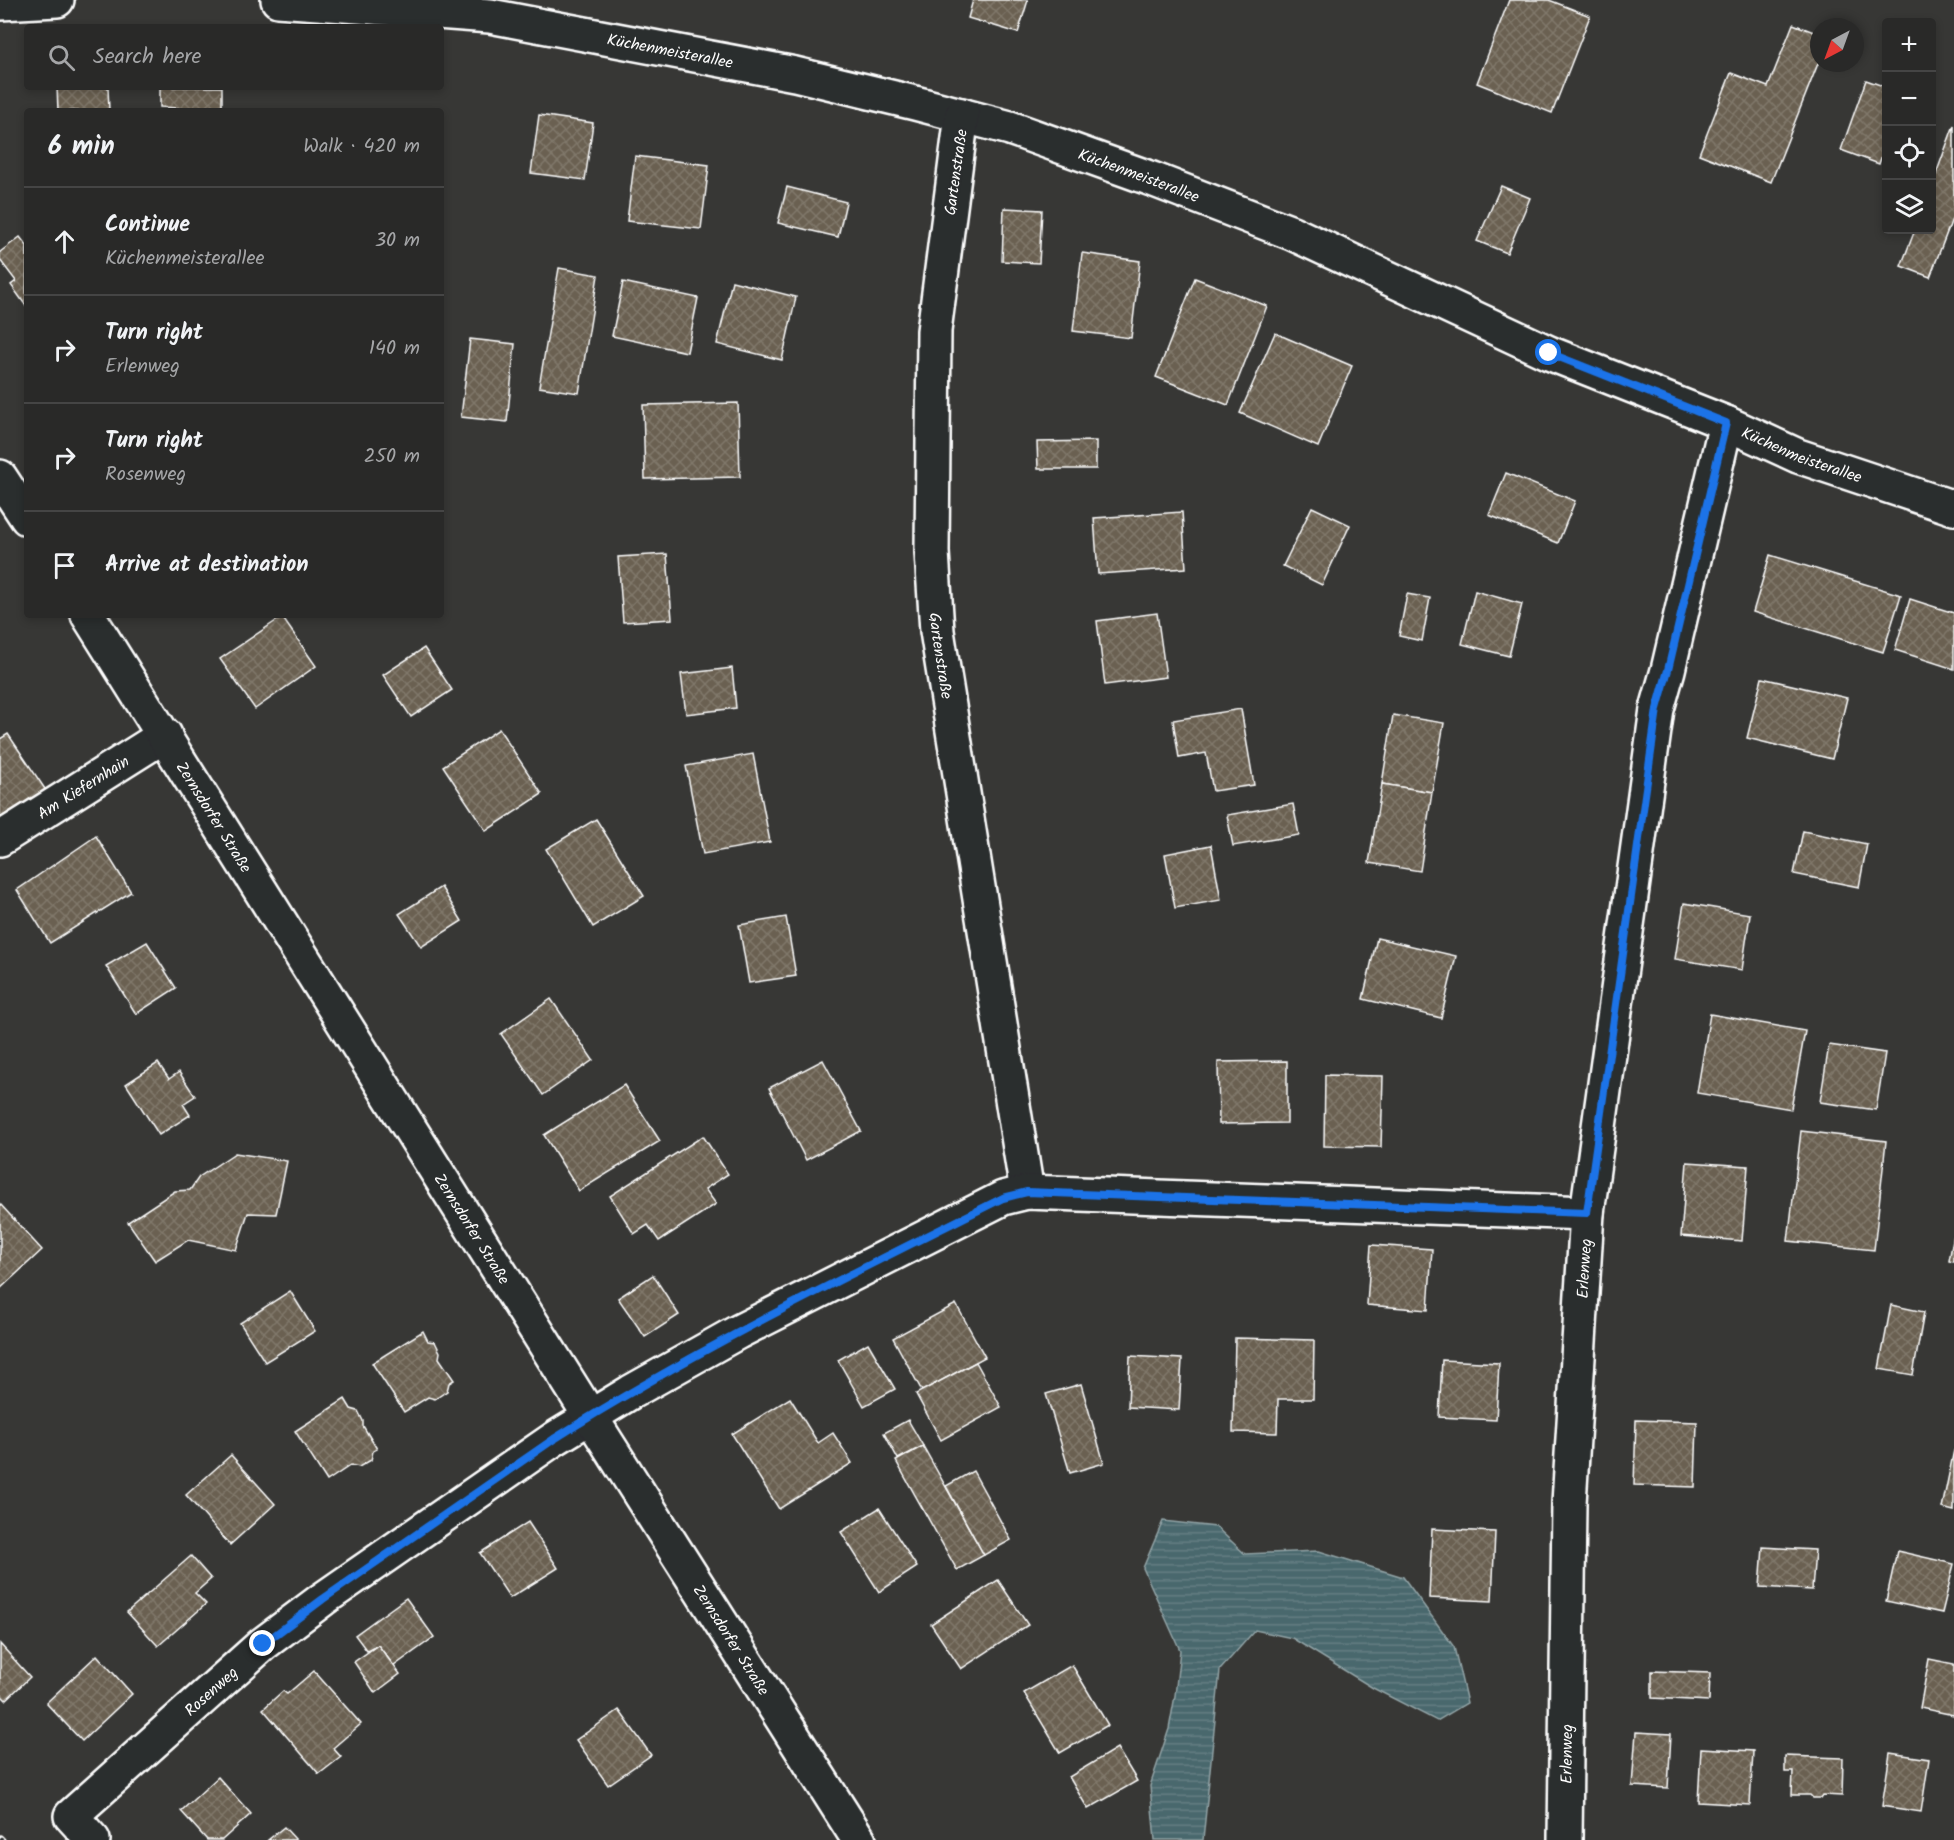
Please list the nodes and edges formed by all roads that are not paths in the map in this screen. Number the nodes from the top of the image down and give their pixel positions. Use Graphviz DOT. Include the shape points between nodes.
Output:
graph roads {
  1 [pos="57,0"];
  2 [pos="278,0"];
  3 [pos="0,3"];
  4 [pos="962,115"];
  5 [pos="1726,423"];
  6 [pos="0,477"];
  7 [pos="1954,508"];
  8 [pos="24,513"];
  9 [pos="90,618"];
  10 [pos="165,735"];
  11 [pos="0,839"];
  12 [pos="1027,1192"];
  13 [pos="1587,1213"];
  14 [pos="590,1416"];
  15 [pos="93,1840"];
  16 [pos="859,1840"];
  17 [pos="1565,1840"];
  1 -- 3 [label="street"];
  2 -- 4 [label="street, Küchenmeisterallee" via="490,16 795,74"];
  4 -- 5 [label="street, Küchenmeisterallee" via="1063,146 1292,233 1549,353"];
  4 -- 12 [label="street, Gartenstraße" via="933,331 932,552 937,632"];
  5 -- 7 [label="street, Küchenmeisterallee" via="1798,456"];
  5 -- 13 [label="street, Erlenweg" via="1657,709"];
  6 -- 8 [label="street"];
  9 -- 10 [label="street, Zernsdorfer Straße"];
  10 -- 11 [label="street, Am Kiefernhain"];
  10 -- 14 [label="street, Zernsdorfer Straße"];
  12 -- 13 [label="street, Rosenweg"];
  12 -- 14 [label="street, Rosenweg" via="1003,1198 738,1332"];
  13 -- 17 [label="street, Erlenweg" via="1569,1503"];
  14 -- 15 [label="street, Rosenweg" via="263,1644 71,1816"];
  14 -- 16 [label="street, Zernsdorfer Straße"];
}
